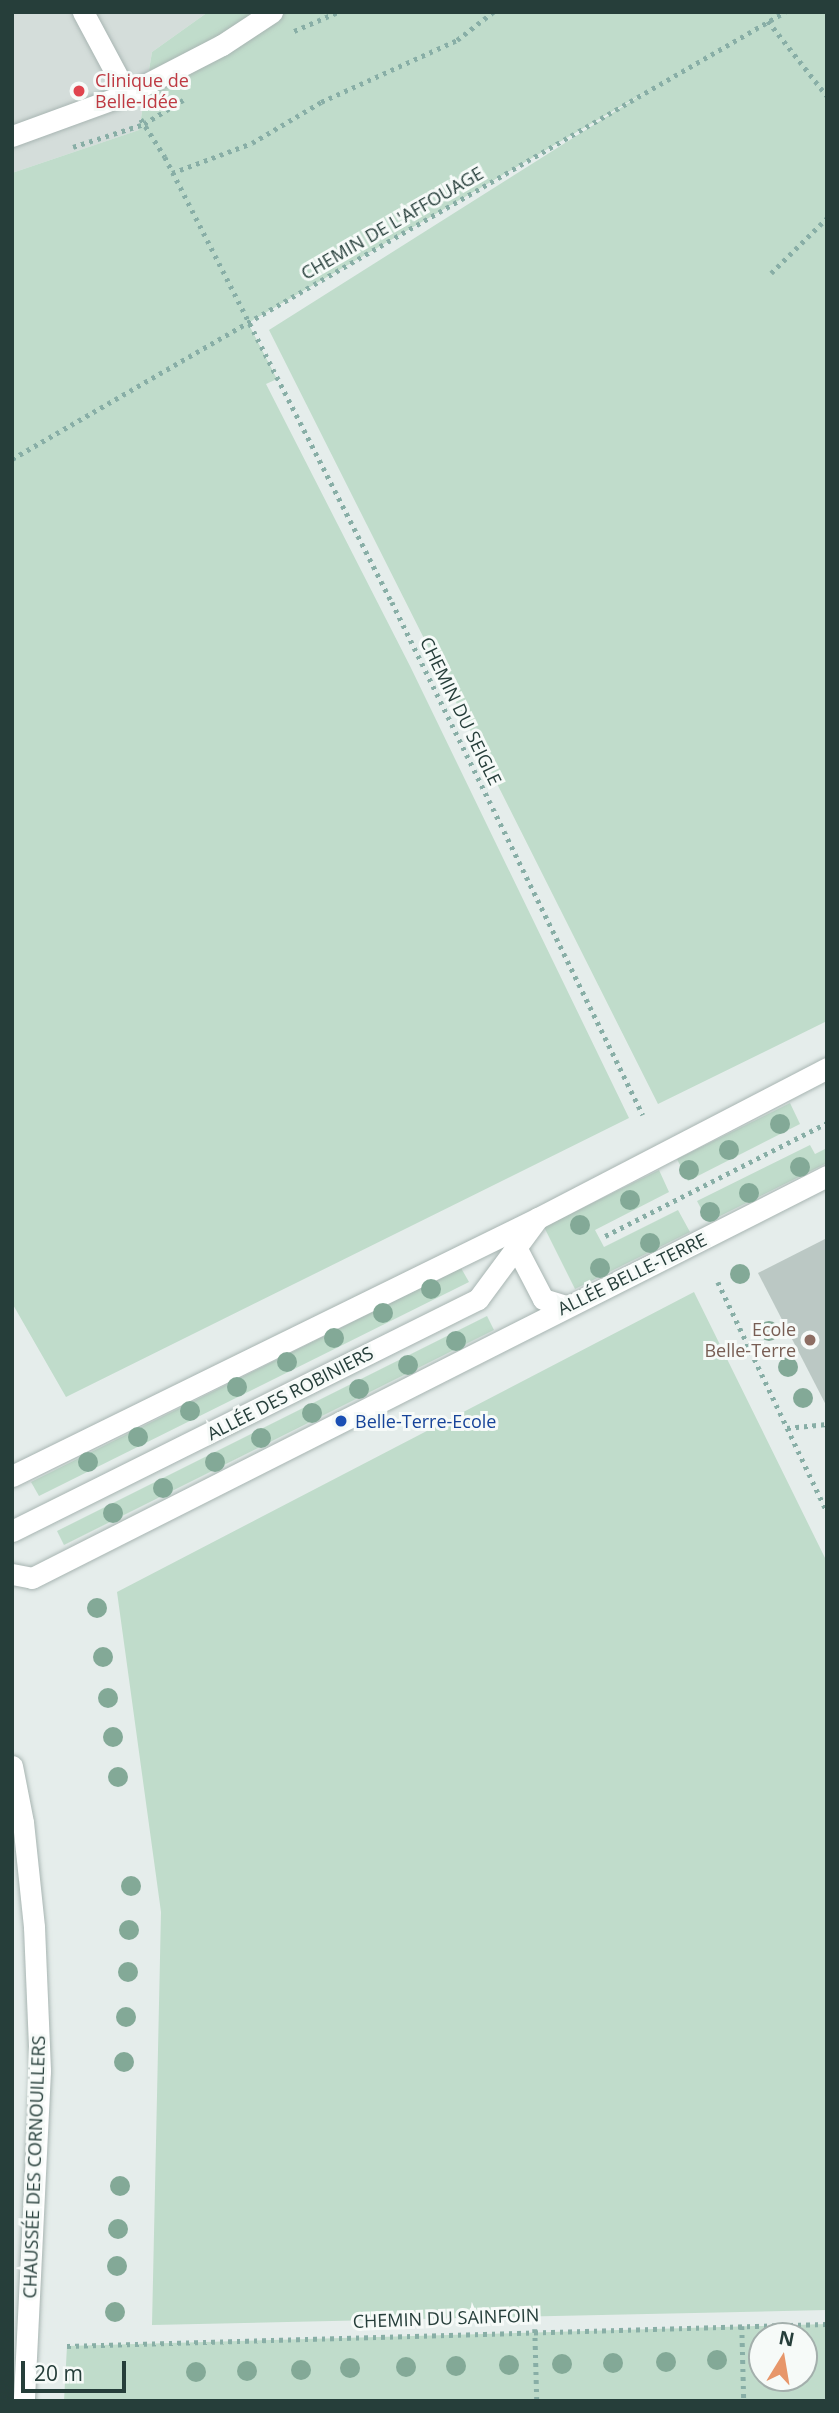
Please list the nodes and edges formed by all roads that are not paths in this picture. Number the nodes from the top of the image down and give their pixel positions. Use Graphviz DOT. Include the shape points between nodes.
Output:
graph roads {
  1 [pos="83,12"];
  2 [pos="272,13"];
  3 [pos="127,94"];
  4 [pos="12,136"];
  5 [pos="827,1068"];
  6 [pos="827,1176"];
  7 [pos="538,1218"];
  8 [pos="517,1249"];
  9 [pos="566,1306"];
  10 [pos="12,1476"];
  11 [pos="12,1531"];
  12 [pos="12,1574"];
  13 [pos="12,1766"];
  14 [pos="24,2401"];
  1 -- 3 [label="street"];
  2 -- 3 [label="street" via="222,46"];
  3 -- 4 [label="street"];
  5 -- 7 [label="street"];
  6 -- 9 [label="street, ALLÉE BELLE-TERRE"];
  7 -- 8 [label="street, ALLÉE DES ROBINIERS"];
  7 -- 10 [label="street"];
  8 -- 9 [label="street" via="543,1299"];
  8 -- 11 [label="street, ALLÉE DES ROBINIERS" via="478,1299"];
  9 -- 12 [label="street, ALLÉE BELLE-TERRE" via="32,1578"];
  13 -- 14 [label="street, CHAUSSÉE DES CORNOUILLERS" via="34,1927 40,2071"];
}
